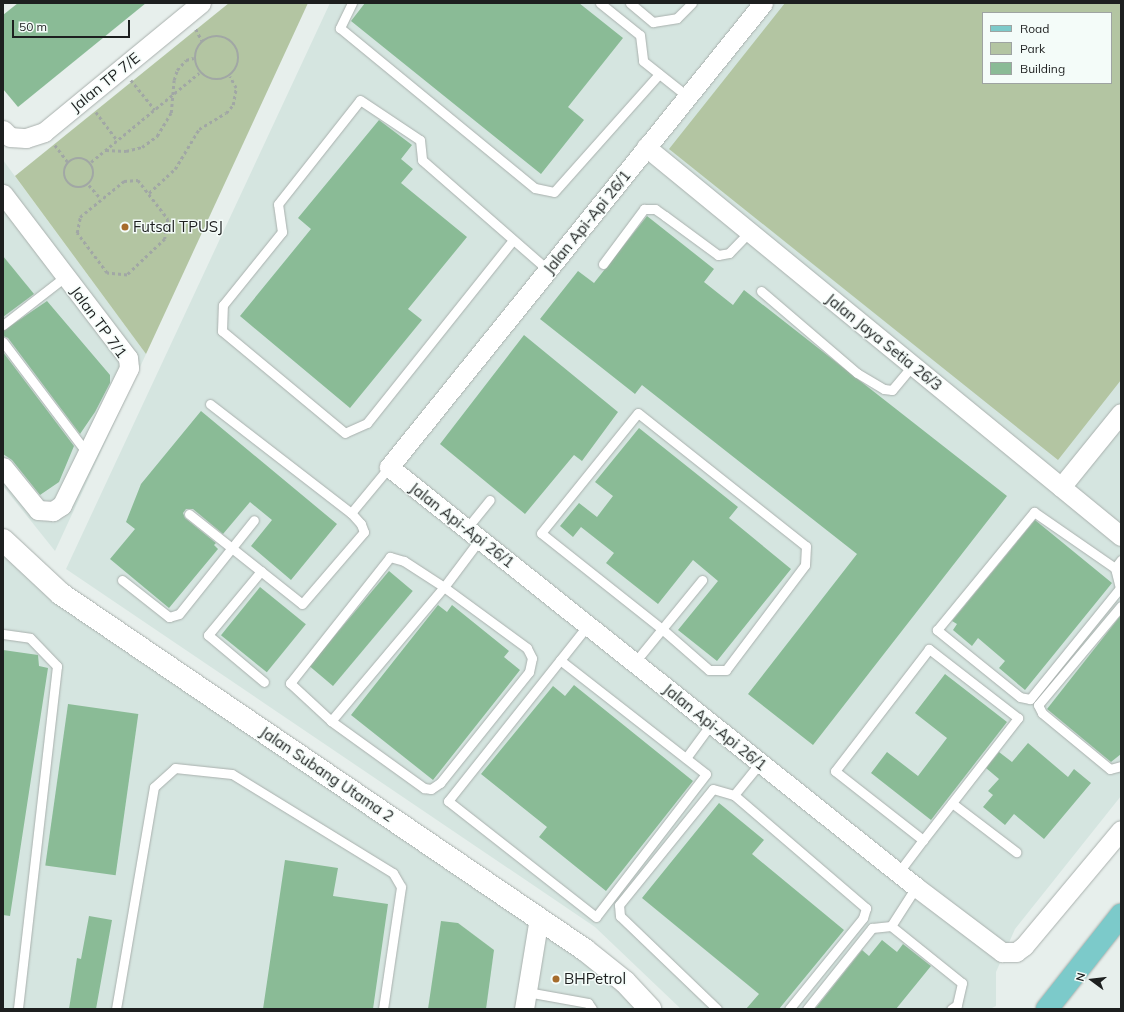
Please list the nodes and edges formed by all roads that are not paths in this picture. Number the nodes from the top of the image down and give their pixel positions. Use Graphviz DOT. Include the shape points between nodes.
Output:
graph roads {
  1 [pos="352,3"];
  2 [pos="600,3"];
  3 [pos="630,3"];
  4 [pos="692,3"];
  5 [pos="760,4"];
  6 [pos="191,6"];
  7 [pos="659,74"];
  8 [pos="687,96"];
  9 [pos="3,130"];
  10 [pos="646,147"];
  11 [pos="3,194"];
  12 [pos="749,232"];
  13 [pos="513,240"];
  14 [pos="603,264"];
  15 [pos="548,270"];
  16 [pos="66,276"];
  17 [pos="761,291"];
  18 [pos="3,325"];
  19 [pos="3,342"];
  20 [pos="913,365"];
  21 [pos="210,404"];
  22 [pos="1121,413"];
  23 [pos="87,453"];
  24 [pos="3,467"];
  25 [pos="389,467"];
  26 [pos="1061,487"];
  27 [pos="490,500"];
  28 [pos="351,513"];
  29 [pos="189,514"];
  30 [pos="254,520"];
  31 [pos="473,533"];
  32 [pos="1121,536"];
  33 [pos="3,540"];
  34 [pos="231,547"];
  35 [pos="1121,560"];
  36 [pos="1115,568"];
  37 [pos="261,571"];
  38 [pos="122,580"];
  39 [pos="702,580"];
  40 [pos="444,586"];
  41 [pos="1121,606"];
  42 [pos="588,625"];
  43 [pos="662,629"];
  44 [pos="3,634"];
  45 [pos="560,660"];
  46 [pos="635,662"];
  47 [pos="264,682"];
  48 [pos="331,721"];
  49 [pos="711,724"];
  50 [pos="686,758"];
  51 [pos="760,763"];
  52 [pos="1121,766"];
  53 [pos="734,795"];
  54 [pos="952,803"];
  55 [pos="1121,830"];
  56 [pos="924,840"];
  57 [pos="1016,852"];
  58 [pos="898,873"];
  59 [pos="916,887"];
  60 [pos="1121,915"];
  61 [pos="539,917"];
  62 [pos="891,926"];
  63 [pos="526,1000"];
  64 [pos="18,1009"];
  65 [pos="116,1009"];
  66 [pos="383,1009"];
  67 [pos="592,1009"];
  68 [pos="650,1009"];
  69 [pos="717,1009"];
  70 [pos="790,1009"];
  71 [pos="806,1009"];
  72 [pos="951,1009"];
  73 [pos="1047,1009"];
  1 -- 7 [label="lane" via="340,28 535,188 554,192"];
  2 -- 7 [label="lane" via="640,35 643,61"];
  3 -- 4 [label="lane" via="653,22 678,18"];
  5 -- 8 [label="street, Jalan Api-Api 26/1"];
  6 -- 9 [label="street, Jalan TP 7/E" via="122,69 44,132 26,138 10,138"];
  7 -- 8 [label="lane"];
  8 -- 10 [label="street, Jalan Api-Api 26/1"];
  10 -- 12 [label="street, Jalan Jaya Setia 26/3"];
  10 -- 15 [label="street, Jalan Api-Api 26/1"];
  11 -- 16 [label="street, Jalan TP 7/1"];
  12 -- 14 [label="lane" via="729,253 718,255 655,209 644,209"];
  12 -- 20 [label="street, Jalan Jaya Setia 26/3"];
  13 -- 13 [label="lane" via="367,423 345,433 222,331 223,305 282,232 278,204 360,100 420,140 422,160"];
  13 -- 15 [label="lane"];
  15 -- 25 [label="street, Jalan Api-Api 26/1"];
  16 -- 18 [label="lane"];
  16 -- 23 [label="street, Jalan TP 7/1" via="128,358 129,368"];
  17 -- 20 [label="lane" via="857,372 884,389 892,390"];
  19 -- 23 [label="lane"];
  20 -- 26 [label="street, Jalan Jaya Setia 26/3"];
  21 -- 28 [label="lane"];
  22 -- 26 [label="street"];
  23 -- 24 [label="street, Jalan TP 7/1" via="62,505 53,511 38,510"];
  25 -- 28 [label="lane"];
  25 -- 31 [label="street, Jalan Api-Api 26/1"];
  26 -- 32 [label="street, Jalan Jaya Setia 26/3"];
  27 -- 31 [label="lane"];
  28 -- 37 [label="lane" via="361,524 364,532 302,604"];
  29 -- 34 [label="lane"];
  30 -- 34 [label="lane"];
  31 -- 40 [label="lane"];
  31 -- 42 [label="street, Jalan Api-Api 26/1"];
  33 -- 61 [label="main road, Jalan Subang Utama 2" via="61,594"];
  34 -- 37 [label="lane"];
  34 -- 38 [label="lane" via="179,614 169,617"];
  35 -- 36 [label="lane"];
  36 -- 36 [label="lane" via="1034,512 937,630 1020,697 1030,698 1120,588"];
  37 -- 47 [label="lane" via="208,635"];
  39 -- 43 [label="lane"];
  40 -- 48 [label="lane"];
  40 -- 48 [label="lane" via="404,561 390,558 290,683"];
  40 -- 48 [label="lane" via="527,648 532,658 529,672 440,783 431,789 424,788"];
  41 -- 52 [label="lane" via="1038,705 1042,713 1110,769"];
  42 -- 45 [label="lane"];
  42 -- 46 [label="street, Jalan Api-Api 26/1"];
  43 -- 43 [label="lane" via="541,533 638,413 806,546 805,565 726,670 709,670"];
  43 -- 46 [label="lane"];
  44 -- 64 [label="lane" via="30,638 58,666"];
  45 -- 50 [label="lane"];
  45 -- 50 [label="lane" via="448,801 596,917 706,774"];
  46 -- 49 [label="street, Jalan Api-Api 26/1"];
  49 -- 50 [label="lane"];
  49 -- 51 [label="street, Jalan Api-Api 26/1"];
  51 -- 53 [label="lane"];
  51 -- 58 [label="street, Jalan Api-Api 26/1"];
  53 -- 69 [label="lane" via="713,789 619,905 620,916"];
  53 -- 70 [label="lane" via="866,908 863,918"];
  54 -- 56 [label="lane"];
  54 -- 56 [label="lane" via="1018,718 929,649 835,771"];
  54 -- 57 [label="lane"];
  55 -- 59 [label="street, Jalan Api-Api 26/1" via="1024,946 1016,952 1002,952"];
  56 -- 58 [label="lane"];
  58 -- 59 [label="street, Jalan Api-Api 26/1"];
  59 -- 62 [label="lane"];
  60 -- 73 [label="main road"];
  61 -- 63 [label="street"];
  61 -- 68 [label="main road, Jalan Subang Utama 2" via="625,982"];
  62 -- 71 [label="lane" via="872,928"];
  62 -- 72 [label="lane" via="962,983 957,1005"];
  63 -- 67 [label="lane" via="588,1003"];
  65 -- 66 [label="lane" via="154,787 175,768 232,774 393,873 401,887"];
}
